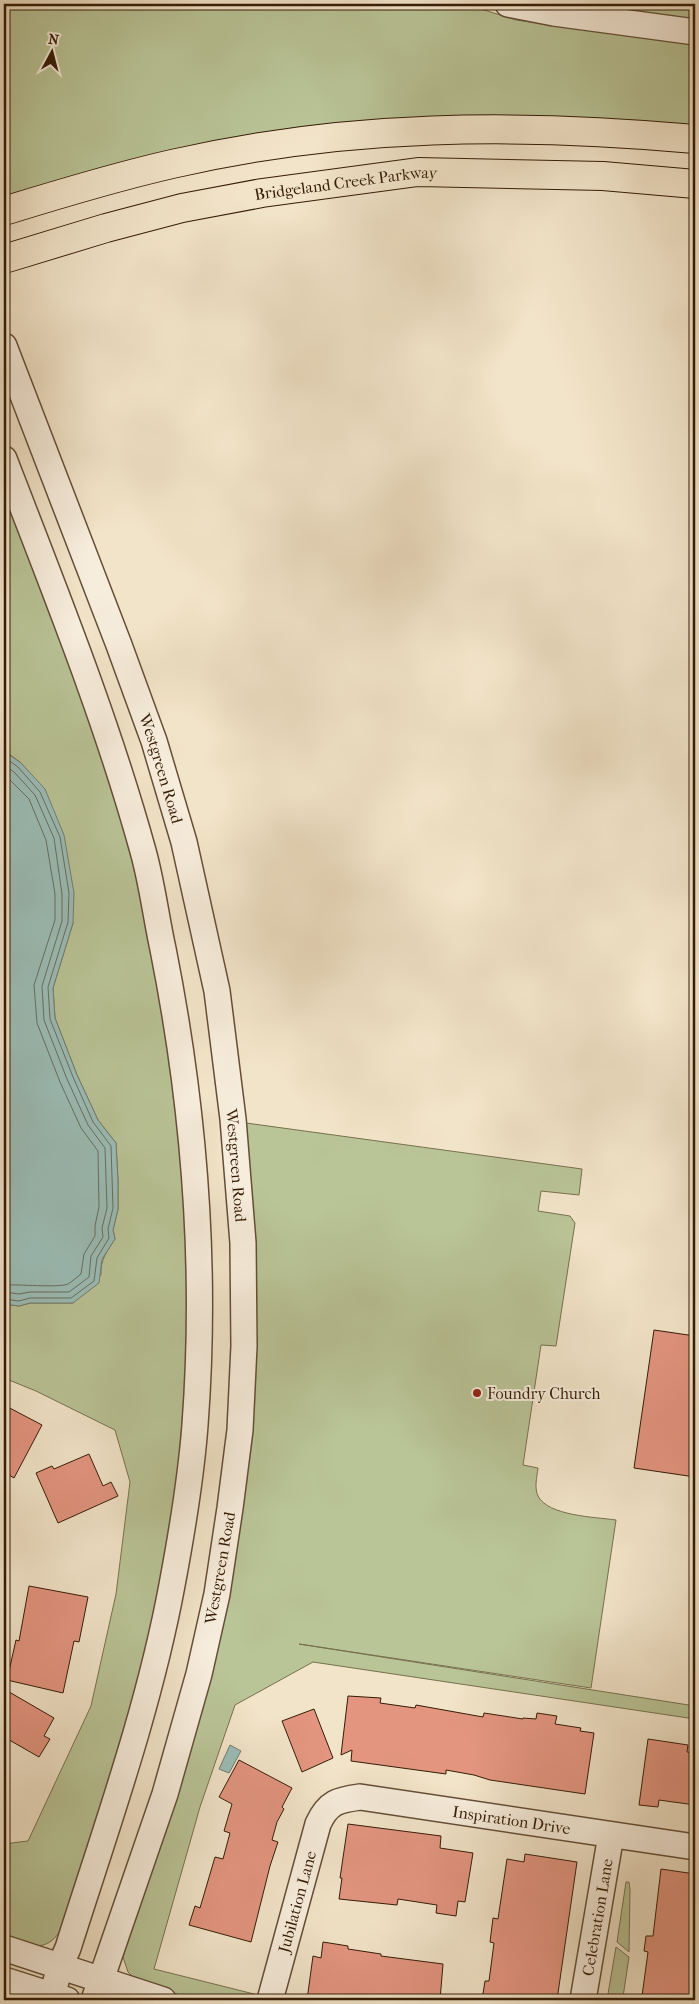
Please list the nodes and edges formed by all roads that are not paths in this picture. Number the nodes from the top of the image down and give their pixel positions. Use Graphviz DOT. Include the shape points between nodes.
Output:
graph roads {
  1 [pos="508,4"];
  2 [pos="695,32"];
  3 [pos="421,130"];
  4 [pos="695,139"];
  5 [pos="418,172"];
  6 [pos="695,184"];
  7 [pos="4,211"];
  8 [pos="4,259"];
  9 [pos="4,346"];
  10 [pos="4,459"];
  11 [pos="330,1806"];
  12 [pos="611,1835"];
  13 [pos="695,1848"];
  14 [pos="4,1948"];
  15 [pos="60,1966"];
  16 [pos="4,1980"];
  17 [pos="97,1990"];
  18 [pos="57,1999"];
  19 [pos="163,2000"];
  20 [pos="270,2000"];
  21 [pos="583,2000"];
  1 -- 2 [label="street"];
  3 -- 4 [label="main road" via="520,128"];
  3 -- 5 [label="main road"];
  3 -- 7 [label="main road" via="254,148 172,164"];
  5 -- 6 [label="main road, Bridgeland Creek Parkway" via="603,176"];
  5 -- 8 [label="main road, Bridgeland Creek Parkway" via="262,193 182,208"];
  9 -- 17 [label="street, Westgreen Road" via="154,740 184,842 217,990 233,1119 243,1243 244,1346 240,1430 216,1594 180,1747"];
  10 -- 15 [label="street" via="82,659 144,854 173,998 191,1127 198,1244 199,1345 195,1427 172,1586 139,1725"];
  11 -- 12 [label="street, Inspiration Drive" via="339,1800 360,1797"];
  11 -- 20 [label="street, Jubilation Lane" via="318,1824"];
  12 -- 13 [label="street, Inspiration Drive"];
  12 -- 21 [label="street, Celebration Lane"];
  14 -- 15 [label="street"];
  15 -- 17 [label="street"];
  15 -- 18 [label="street"];
  16 -- 18 [label="street"];
  17 -- 19 [label="street"];
}
